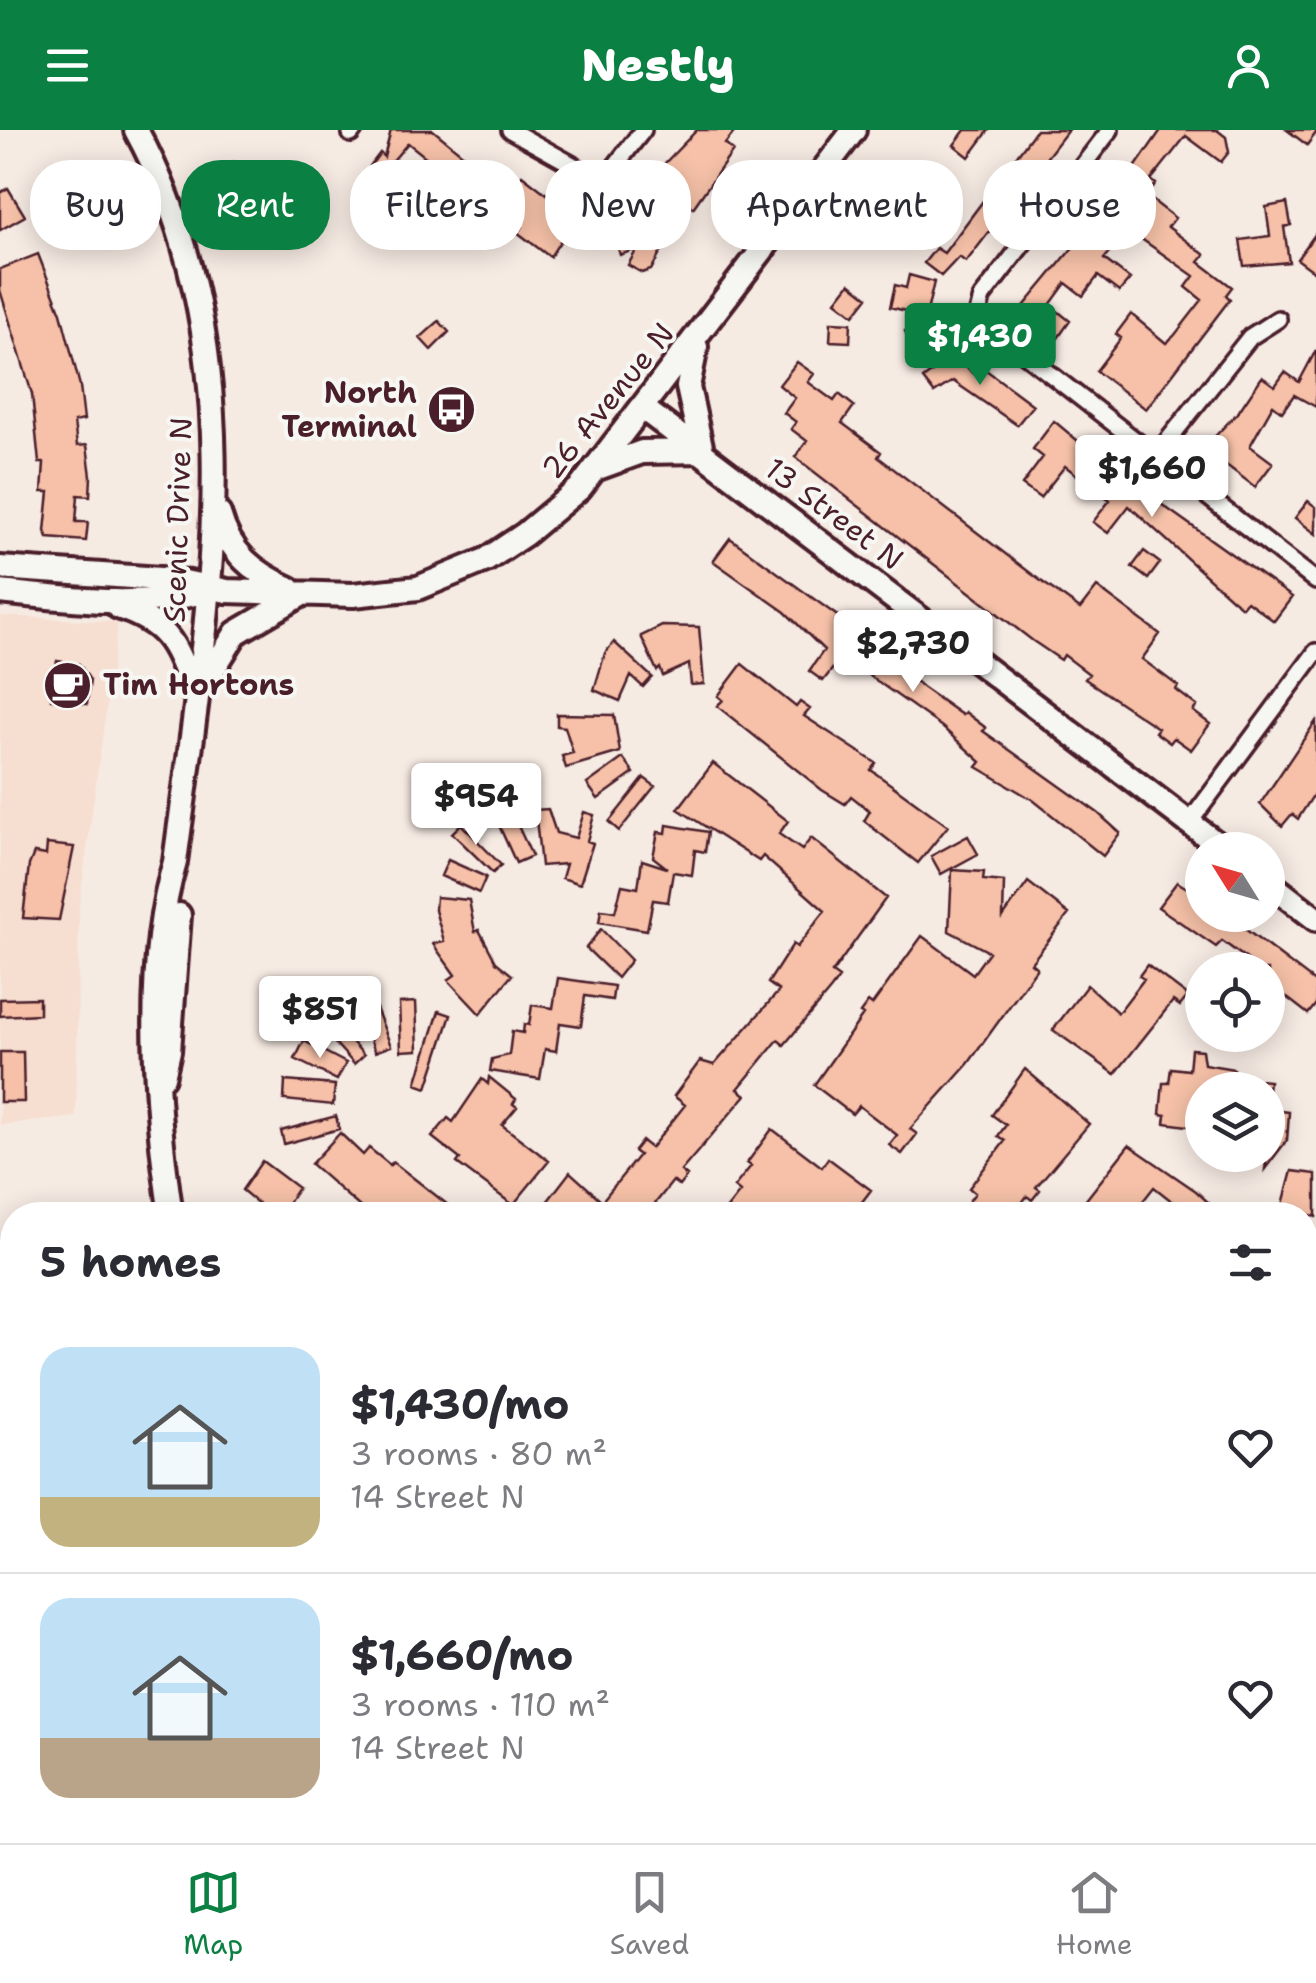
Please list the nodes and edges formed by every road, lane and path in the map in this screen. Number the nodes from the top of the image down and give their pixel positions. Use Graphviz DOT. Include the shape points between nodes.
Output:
graph roads {
  1 [pos="136,130"];
  2 [pos="510,130"];
  3 [pos="643,130"];
  4 [pos="854,130"];
  5 [pos="1110,130"];
  6 [pos="1278,320"];
  7 [pos="700,335"];
  8 [pos="644,408"];
  9 [pos="702,451"];
  10 [pos="1157,454"];
  11 [pos="596,469"];
  12 [pos="215,501"];
  13 [pos="0,568"];
  14 [pos="1316,581"];
  15 [pos="210,590"];
  16 [pos="0,592"];
  17 [pos="302,594"];
  18 [pos="100,602"];
  19 [pos="1316,652"];
  20 [pos="196,698"];
  21 [pos="1189,823"];
  22 [pos="1201,832"];
  23 [pos="1285,895"];
  24 [pos="1316,919"];
  25 [pos="170,1202"];
  1 -- 12 [label="main road, Scenic Drive N" via="172,212 196,300 213,417"];
  2 -- 3 [label="street" via="598,180"];
  4 -- 7 [label="main road, 26 Avenue N"];
  5 -- 10 [label="street" via="982,297 977,317"];
  6 -- 10 [label="street" via="1250,338"];
  7 -- 8 [label="main road, 26 Avenue N"];
  7 -- 9 [label="main road" via="688,388"];
  8 -- 9 [label="main road, 13 Street N"];
  8 -- 11 [label="main road, 26 Avenue N"];
  9 -- 11 [label="main road" via="642,452"];
  9 -- 21 [label="main road, 13 Street N"];
  10 -- 14 [label="street"];
  11 -- 17 [label="main road, 26 Avenue N" via="526,534 451,578 386,592"];
  12 -- 15 [label="main road, Scenic Drive N"];
  12 -- 17 [label="main road" via="240,557"];
  13 -- 15 [label="main road" via="175,580"];
  15 -- 17 [label="main road, 26 Avenue N"];
  15 -- 18 [label="main road" via="170,601"];
  15 -- 20 [label="main road, Scenic Drive N"];
  16 -- 18 [label="main road"];
  17 -- 20 [label="main road" via="236,632"];
  18 -- 20 [label="main road" via="146,616 164,630"];
  19 -- 21 [label="street"];
  20 -- 25 [label="main road, Scenic Drive N" via="153,1038"];
  21 -- 22 [label="main road, 13 Street N"];
  23 -- 24 [label="main road"];
}
